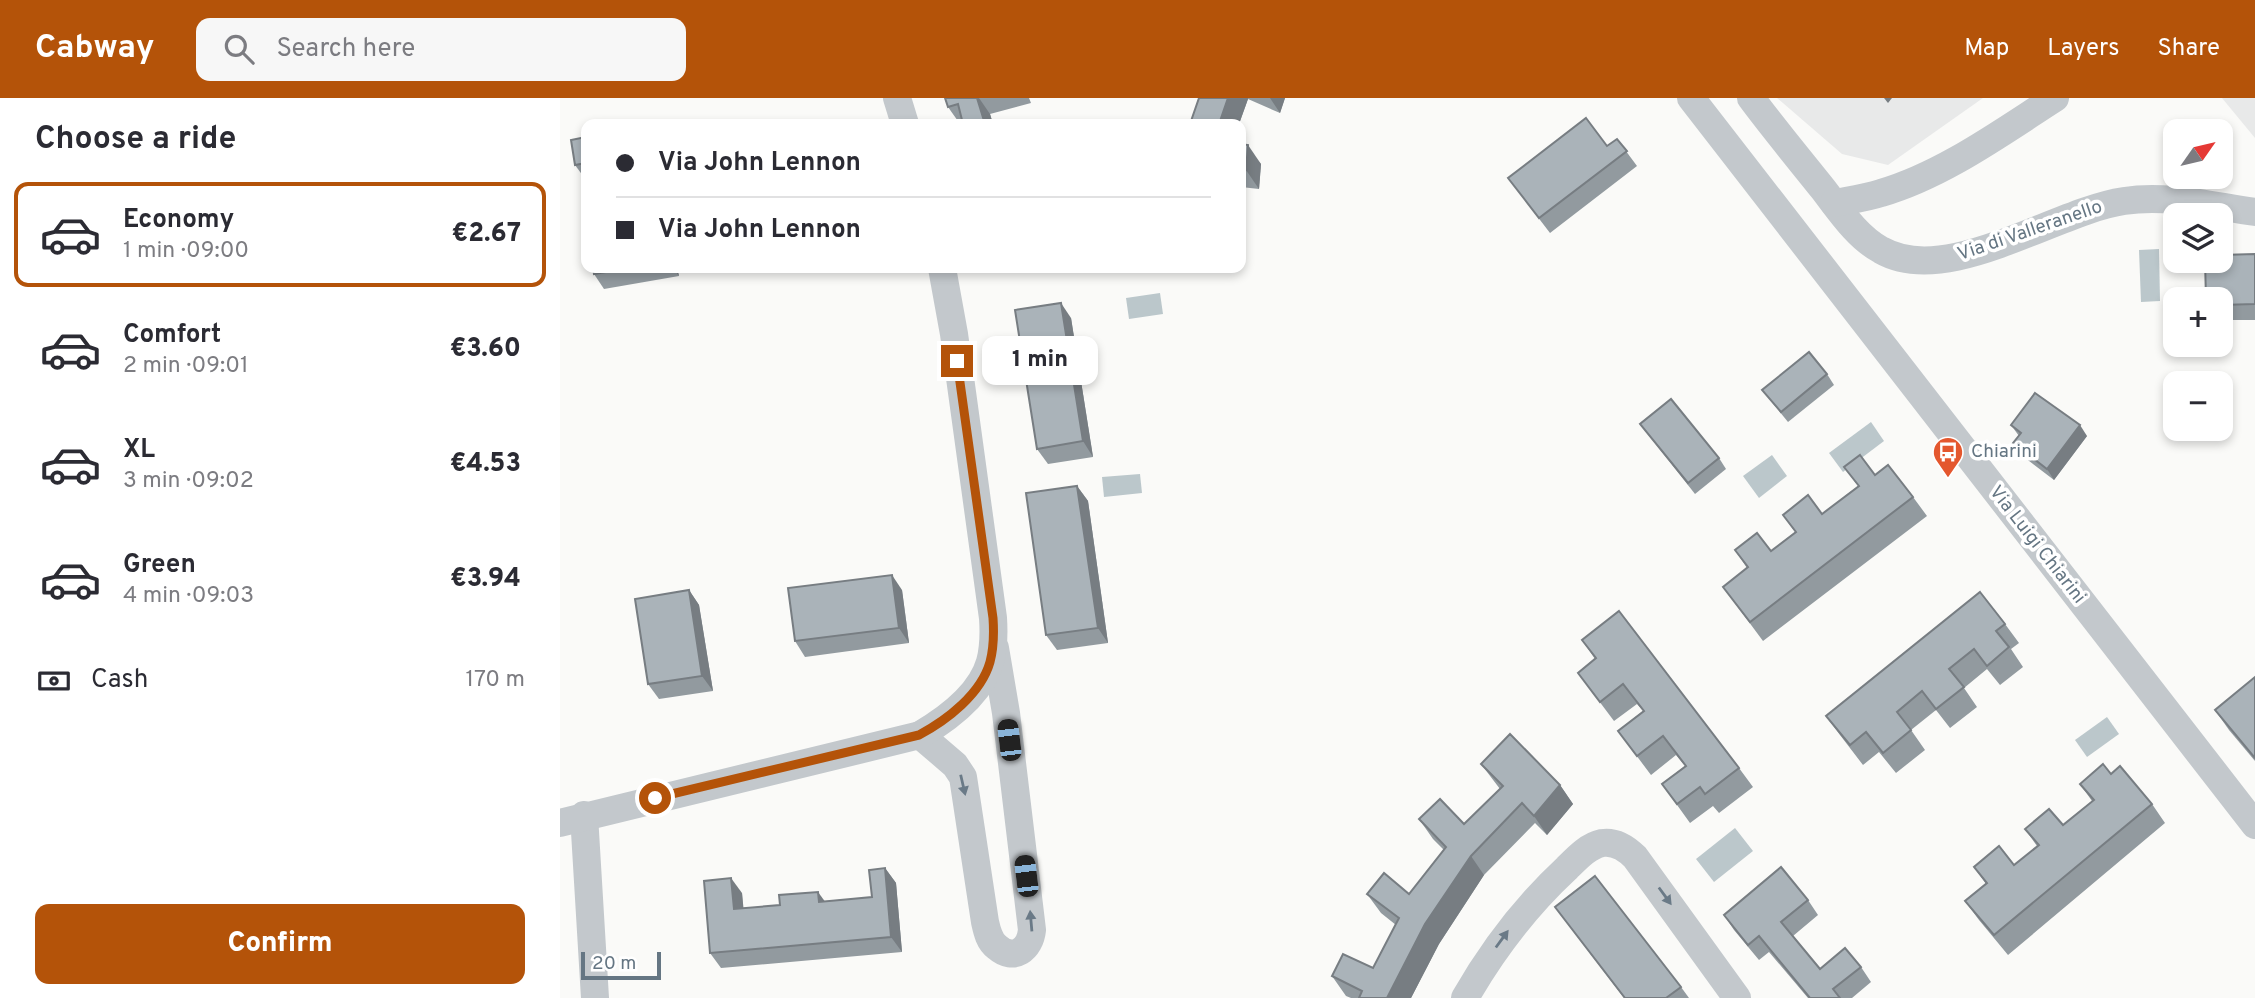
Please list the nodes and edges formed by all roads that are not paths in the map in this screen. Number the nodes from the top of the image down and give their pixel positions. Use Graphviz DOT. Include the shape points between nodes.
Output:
graph roads {
  1 [pos="897,98"];
  2 [pos="1691,98"];
  3 [pos="1751,98"];
  4 [pos="2055,98"];
  5 [pos="903,119"];
  6 [pos="1834,203"];
  7 [pos="2255,212"];
  8 [pos="943,273"];
  9 [pos="994,640"];
  10 [pos="919,735"];
  11 [pos="572,819"];
  12 [pos="2255,825"];
  13 [pos="595,998"];
  14 [pos="1466,998"];
  15 [pos="1737,998"];
  1 -- 5 [label="street"];
  2 -- 12 [label="street, Via Luigi Chiarini"];
  3 -- 6 [label="street, Via di Valleranello"];
  4 -- 6 [label="street" via="1933,172 1880,194"];
  6 -- 7 [label="street, Via di Valleranello" via="1875,246 1919,261 1971,253 2086,210 2128,200 2170,199"];
  8 -- 9 [label="street"];
  9 -- 10 [label="street" via="990,663 979,684 962,704"];
  10 -- 9 [label="street, one-way" via="963,777 989,936 1003,951 1024,950 1032,930"];
  10 -- 11 [label="street"];
  11 -- 13 [label="street"];
  14 -- 15 [label="street, one-way" via="1499,942 1528,907 1581,855 1595,845 1609,843 1623,846 1635,857"];
}
